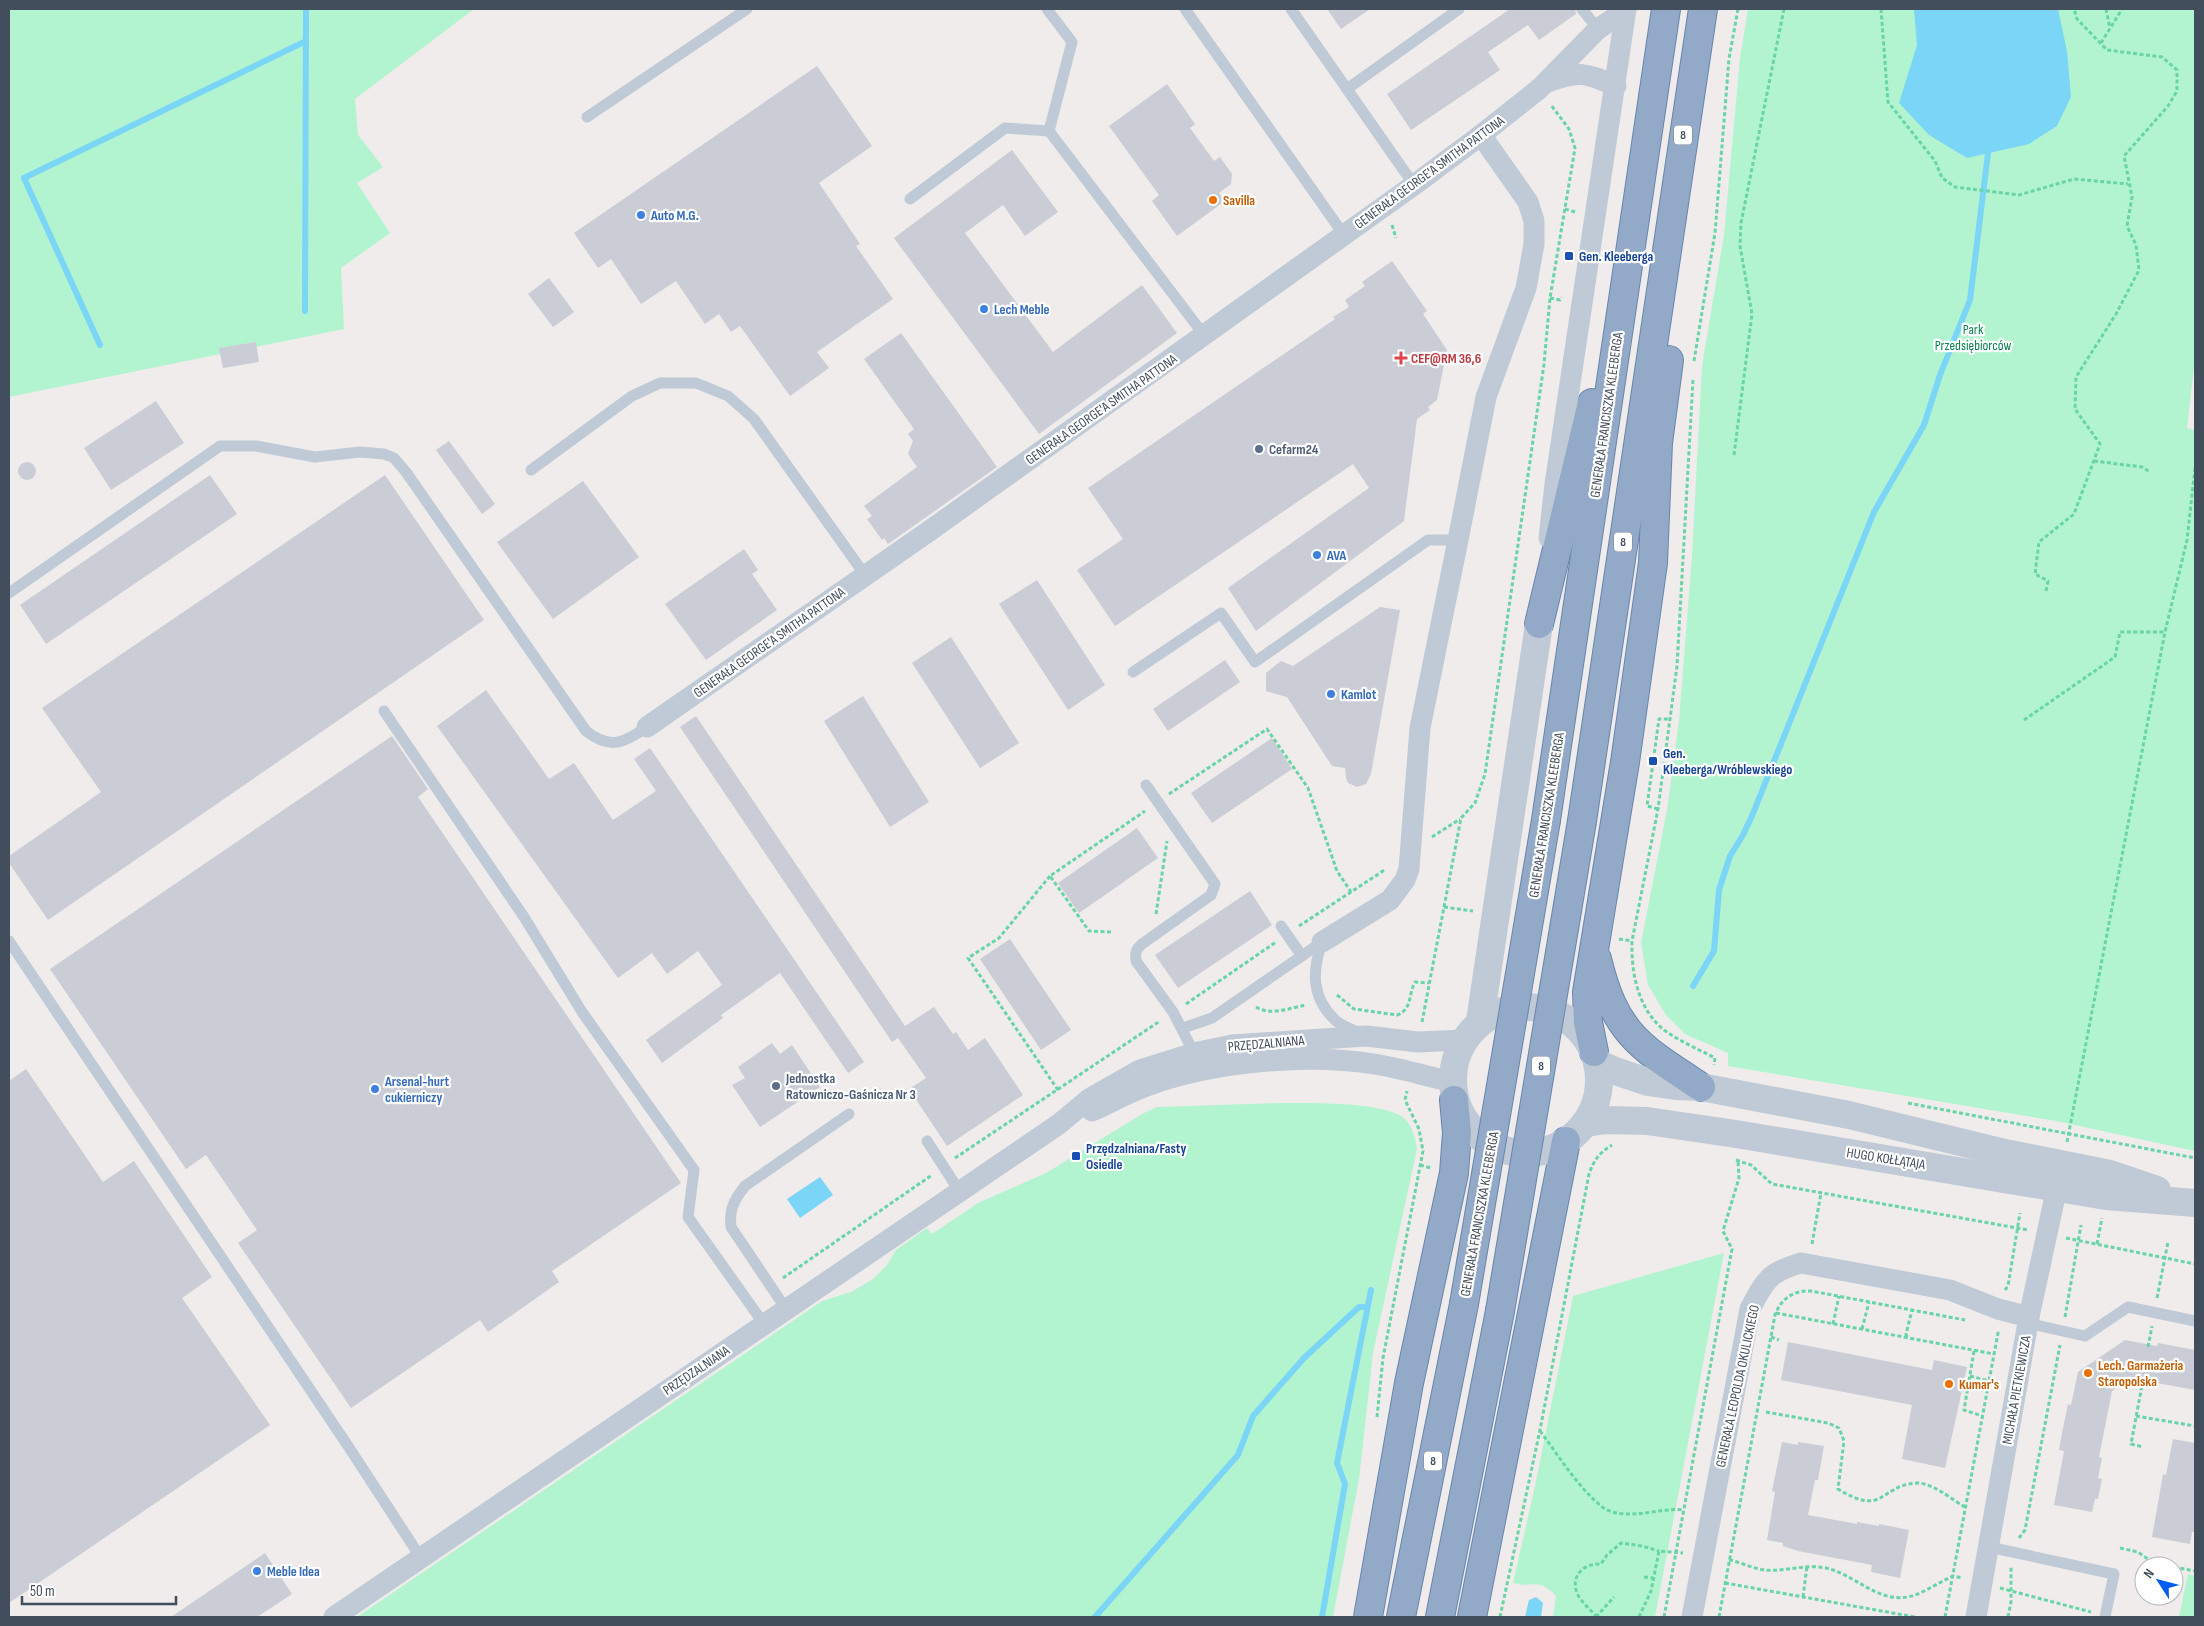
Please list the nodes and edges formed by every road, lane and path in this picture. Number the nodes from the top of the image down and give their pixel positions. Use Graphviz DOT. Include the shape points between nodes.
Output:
graph roads {
  1 [pos="747,9"];
  2 [pos="1047,9"];
  3 [pos="1185,9"];
  4 [pos="1291,9"];
  5 [pos="1458,9"];
  6 [pos="1582,9"];
  7 [pos="1626,9"];
  8 [pos="1703,9"];
  9 [pos="1738,9"];
  10 [pos="1784,9"];
  11 [pos="1881,9"];
  12 [pos="2074,9"];
  13 [pos="2106,9"];
  14 [pos="2122,9"];
  15 [pos="1664,13"];
  16 [pos="2110,28"];
  17 [pos="1598,29"];
  18 [pos="2101,43"];
  19 [pos="1543,85"];
  20 [pos="1616,86"];
  21 [pos="1347,89"];
  22 [pos="587,117"];
  23 [pos="1049,131"];
  24 [pos="1482,135"];
  25 [pos="2128,184"];
  26 [pos="1414,185"];
  27 [pos="910,199"];
  28 [pos="1394,228"];
  29 [pos="1344,235"];
  30 [pos="1396,238"];
  31 [pos="1664,262"];
  32 [pos="1627,271"];
  33 [pos="1204,336"];
  34 [pos="1693,367"];
  35 [pos="1693,377"];
  36 [pos="1734,455"];
  37 [pos="2094,461"];
  38 [pos="2195,468"];
  39 [pos="531,470"];
  40 [pos="2150,472"];
  41 [pos="1458,540"];
  42 [pos="865,575"];
  43 [pos="2046,591"];
  44 [pos="9,593"];
  45 [pos="1539,624"];
  46 [pos="2164,632"];
  47 [pos="1132,672"];
  48 [pos="384,711"];
  49 [pos="1671,719"];
  50 [pos="2024,720"];
  51 [pos="647,727"];
  52 [pos="1146,785"];
  53 [pos="1158,802"];
  54 [pos="1658,809"];
  55 [pos="1461,818"];
  56 [pos="1167,840"];
  57 [pos="1412,851"];
  58 [pos="1050,876"];
  59 [pos="1351,892"];
  60 [pos="1156,916"];
  61 [pos="1284,930"];
  62 [pos="1111,932"];
  63 [pos="9,941"];
  64 [pos="1322,942"];
  65 [pos="1595,950"];
  66 [pos="1302,956"];
  67 [pos="1173,1012"];
  68 [pos="1183,1028"];
  69 [pos="1471,1031"];
  70 [pos="1366,1036"];
  71 [pos="1418,1042"];
  72 [pos="1194,1053"];
  73 [pos="1596,1057"];
  74 [pos="1413,1072"];
  75 [pos="1710,1078"];
  76 [pos="1058,1090"];
  77 [pos="1453,1091"];
  78 [pos="1904,1102"];
  79 [pos="849,1114"];
  80 [pos="1585,1123"];
  81 [pos="1059,1124"];
  82 [pos="2069,1133"];
  83 [pos="927,1141"];
  84 [pos="1566,1142"];
  85 [pos="1620,1143"];
  86 [pos="2195,1158"];
  87 [pos="1738,1161"];
  88 [pos="1750,1165"];
  89 [pos="944,1166"];
  90 [pos="2060,1176"];
  91 [pos="960,1192"];
  92 [pos="2191,1202"];
  93 [pos="2020,1213"];
  94 [pos="2081,1225"];
  95 [pos="2017,1228"];
  96 [pos="2047,1234"];
  97 [pos="2078,1240"];
  98 [pos="2168,1242"];
  99 [pos="2165,1258"];
  100 [pos="2195,1264"];
  101 [pos="770,1287"];
  102 [pos="1839,1296"];
  103 [pos="1868,1302"];
  104 [pos="786,1309"];
  105 [pos="1998,1309"];
  106 [pos="1912,1310"];
  107 [pos="2154,1312"];
  108 [pos="1776,1313"];
  109 [pos="1966,1320"];
  110 [pos="2028,1320"];
  111 [pos="2195,1321"];
  112 [pos="764,1324"];
  113 [pos="1833,1324"];
  114 [pos="1862,1329"];
  115 [pos="2063,1330"];
  116 [pos="1772,1337"];
  117 [pos="1908,1338"];
  118 [pos="1779,1340"];
  119 [pos="2148,1347"];
  120 [pos="1974,1351"];
  121 [pos="1994,1354"];
  122 [pos="1970,1376"];
  123 [pos="2143,1380"];
  124 [pos="1988,1381"];
  125 [pos="1766,1412"];
  126 [pos="1982,1416"];
  127 [pos="2136,1416"];
  128 [pos="1376,1423"];
  129 [pos="2195,1426"];
  130 [pos="1540,1430"];
  131 [pos="2143,1447"];
  132 [pos="1965,1507"];
  133 [pos="1684,1510"];
  134 [pos="1989,1547"];
  135 [pos="2120,1548"];
  136 [pos="1659,1551"];
  137 [pos="1676,1552"];
  138 [pos="2014,1552"];
  139 [pos="1704,1556"];
  140 [pos="2144,1556"];
  141 [pos="420,1558"];
  142 [pos="1729,1560"];
  143 [pos="1807,1566"];
  144 [pos="1953,1576"];
  145 [pos="1644,1577"];
  146 [pos="1653,1578"];
  147 [pos="1725,1583"];
  148 [pos="1982,1583"];
  149 [pos="2010,1591"];
  150 [pos="1614,1597"];
  151 [pos="1803,1597"];
  152 [pos="334,1617"];
  153 [pos="1368,1617"];
  154 [pos="1401,1617"];
  155 [pos="1440,1617"];
  156 [pos="1472,1617"];
  157 [pos="1500,1617"];
  158 [pos="1596,1617"];
  159 [pos="1639,1617"];
  160 [pos="1664,1617"];
  161 [pos="1692,1617"];
  162 [pos="1719,1617"];
  163 [pos="1915,1617"];
  164 [pos="1945,1617"];
  165 [pos="1976,1617"];
  166 [pos="2008,1617"];
  167 [pos="2090,1617"];
  168 [pos="2105,1617"];
  1 -- 22 [label="lane"];
  2 -- 23 [label="lane" via="1072,42"];
  3 -- 29 [label="lane"];
  4 -- 21 [label="lane"];
  5 -- 21 [label="lane"];
  6 -- 17 [label="lane"];
  7 -- 17 [label="street, GENERAŁA GEORGE'A SMITHA PATTONA"];
  7 -- 20 [label="street"];
  8 -- 31 [label="highway, 8"];
  9 -- 34 [label="path" via="1729,59 1715,233"];
  10 -- 36 [label="path" via="1741,223 1740,246 1752,314"];
  11 -- 25 [label="path" via="1888,102 1935,161 1942,178 1955,187 2019,195 2074,179"];
  12 -- 18 [label="path" via="2077,18"];
  13 -- 16 [label="path"];
  14 -- 16 [label="path"];
  15 -- 32 [label="highway, GENERAŁA FRANCISZKA KLEEBERGA / 8"];
  16 -- 18 [label="path"];
  17 -- 19 [label="street, GENERAŁA GEORGE'A SMITHA PATTONA"];
  18 -- 25 [label="path" via="2107,50 2162,56 2177,70 2177,91 2168,106 2124,156"];
  19 -- 20 [label="street, GENERAŁA GEORGE'A SMITHA PATTONA" via="1568,74 1590,74"];
  19 -- 24 [label="street, GENERAŁA GEORGE'A SMITHA PATTONA"];
  19 -- 55 [label="path" via="1569,129 1575,148 1550,298 1544,364 1485,774 1475,803"];
  20 -- 45 [label="street" via="1555,484"];
  21 -- 26 [label="lane"];
  23 -- 27 [label="lane" via="1005,128"];
  23 -- 33 [label="lane"];
  24 -- 26 [label="street, GENERAŁA GEORGE'A SMITHA PATTONA"];
  24 -- 41 [label="street" via="1528,202 1534,221 1534,244 1526,288 1486,397"];
  25 -- 37 [label="path" via="2132,197 2127,226 2136,245 2139,270 2116,314 2076,377 2075,409 2100,444"];
  26 -- 29 [label="street, GENERAŁA GEORGE'A SMITHA PATTONA"];
  28 -- 30 [label="path"];
  29 -- 33 [label="street, GENERAŁA GEORGE'A SMITHA PATTONA"];
  31 -- 65 [label="highway" via="1673,326 1658,443 1653,563"];
  31 -- 155 [label="highway, 8, bridge" via="1582,821 1500,1311"];
  32 -- 45 [label="highway"];
  32 -- 154 [label="highway, GENERAŁA FRANCISZKA KLEEBERGA / 8, bridge" via="1546,820 1464,1304"];
  33 -- 42 [label="street, GENERAŁA GEORGE'A SMITHA PATTONA"];
  35 -- 49 [label="path" via="1677,666"];
  37 -- 40 [label="path"];
  37 -- 43 [label="path" via="2074,514 2039,542 2035,574 2048,581"];
  38 -- 46 [label="path" via="2186,540"];
  39 -- 42 [label="lane" via="632,396 660,383 696,382 728,396 754,419"];
  41 -- 47 [label="lane" via="1428,540 1255,662 1221,613"];
  41 -- 57 [label="street" via="1420,728"];
  42 -- 51 [label="street, GENERAŁA GEORGE'A SMITHA PATTONA"];
  44 -- 51 [label="lane" via="220,446 256,446 315,457 360,452 384,454 394,458 406,472 586,731 597,740 613,743 631,738"];
  45 -- 69 [label="street"];
  46 -- 50 [label="path" via="2120,632 2115,657"];
  46 -- 82 [label="path"];
  48 -- 112 [label="lane" via="524,918 582,1012 694,1170 688,1216"];
  49 -- 54 [label="path"];
  49 -- 54 [label="path" via="1659,719 1646,806"];
  52 -- 53 [label="lane"];
  53 -- 58 [label="path"];
  53 -- 59 [label="path" via="1267,729 1308,788 1337,871"];
  53 -- 67 [label="lane" via="1216,884 1211,895 1137,948 1136,961"];
  54 -- 75 [label="path" via="1632,942 1631,963 1637,988 1652,1018 1665,1030 1715,1058"];
  55 -- 57 [label="path"];
  55 -- 71 [label="path"];
  56 -- 60 [label="path"];
  57 -- 59 [label="path"];
  57 -- 64 [label="street" via="1405,880 1390,900"];
  58 -- 62 [label="path" via="1088,931"];
  58 -- 76 [label="path" via="999,938 968,958"];
  59 -- 61 [label="path"];
  61 -- 66 [label="lane"];
  61 -- 67 [label="path"];
  63 -- 141 [label="lane"];
  64 -- 66 [label="lane"];
  64 -- 70 [label="lane" via="1314,971 1325,1006 1336,1020"];
  65 -- 73 [label="highway" via="1587,1008"];
  65 -- 75 [label="highway" via="1605,989 1620,1021 1634,1038 1657,1059"];
  66 -- 68 [label="lane" via="1212,1018"];
  67 -- 68 [label="lane"];
  67 -- 76 [label="path"];
  68 -- 72 [label="lane"];
  69 -- 71 [label="street, PRZĘDZALNIANA"];
  69 -- 73 [label="street" via="1497,1011 1535,1006 1554,1011 1571,1021 1584,1035"];
  69 -- 77 [label="street" via="1454,1060"];
  70 -- 71 [label="street, PRZĘDZALNIANA"];
  70 -- 72 [label="street, PRZĘDZALNIANA" via="1232,1044"];
  72 -- 81 [label="street, PRZĘDZALNIANA" via="1140,1070 1116,1082"];
  73 -- 75 [label="street, HUGO KOŁŁĄTAJA" via="1615,1071 1648,1082 1676,1086"];
  73 -- 80 [label="street" via="1598,1094"];
  74 -- 77 [label="street, PRZĘDZALNIANA"];
  74 -- 81 [label="street, PRZĘDZALNIANA" via="1336,1060 1207,1069 1148,1086"];
  74 -- 128 [label="path" via="1405,1100 1419,1129 1423,1151 1383,1358"];
  75 -- 90 [label="street, HUGO KOŁŁĄTAJA"];
  76 -- 89 [label="path"];
  77 -- 84 [label="street" via="1462,1118 1474,1133 1490,1144 1509,1152 1528,1154"];
  77 -- 153 [label="highway" via="1457,1132 1454,1174 1409,1383"];
  78 -- 82 [label="path"];
  79 -- 101 [label="lane" via="745,1186 733,1200 731,1227"];
  80 -- 84 [label="street"];
  80 -- 90 [label="street, HUGO KOŁŁĄTAJA" via="1647,1121"];
  81 -- 91 [label="street, PRZĘDZALNIANA"];
  82 -- 86 [label="path"];
  82 -- 90 [label="path"];
  83 -- 89 [label="lane"];
  84 -- 156 [label="highway"];
  85 -- 130 [label="path" via="1601,1152 1589,1174"];
  87 -- 133 [label="path" via="1739,1178 1723,1231 1732,1249"];
  88 -- 95 [label="path" via="1772,1184"];
  89 -- 91 [label="lane"];
  89 -- 101 [label="path"];
  90 -- 92 [label="street, HUGO KOŁŁĄTAJA" via="2106,1196"];
  90 -- 96 [label="street, MICHAŁA PIETKIEWICZA"];
  91 -- 104 [label="street, PRZĘDZALNIANA"];
  93 -- 95 [label="path"];
  94 -- 97 [label="path"];
  95 -- 96 [label="path"];
  95 -- 105 [label="path" via="2008,1286 2002,1293"];
  96 -- 97 [label="path"];
  96 -- 110 [label="street, MICHAŁA PIETKIEWICZA"];
  97 -- 99 [label="path"];
  97 -- 115 [label="path"];
  98 -- 99 [label="path"];
  99 -- 100 [label="path"];
  99 -- 107 [label="path"];
  101 -- 104 [label="lane"];
  102 -- 103 [label="path"];
  102 -- 108 [label="path" via="1802,1290 1788,1297"];
  102 -- 113 [label="path"];
  103 -- 106 [label="path"];
  103 -- 114 [label="path"];
  104 -- 112 [label="street, PRZĘDZALNIANA"];
  105 -- 110 [label="street, GENERAŁA LEOPOLDA OKULICKIEGO"];
  105 -- 121 [label="path" via="1993,1325 1998,1333"];
  105 -- 139 [label="street, GENERAŁA LEOPOLDA OKULICKIEGO" via="1950,1290 1801,1263 1779,1269 1762,1285 1750,1309"];
  106 -- 109 [label="path"];
  106 -- 117 [label="path" via="1906,1334"];
  107 -- 111 [label="lane"];
  107 -- 115 [label="lane" via="2128,1307 2085,1336"];
  107 -- 119 [label="path"];
  108 -- 113 [label="path"];
  108 -- 116 [label="path"];
  110 -- 115 [label="lane"];
  110 -- 134 [label="street, MICHAŁA PIETKIEWICZA"];
  112 -- 141 [label="street, PRZĘDZALNIANA"];
  113 -- 114 [label="path"];
  114 -- 117 [label="path"];
  115 -- 138 [label="path" via="2025,1530"];
  116 -- 118 [label="path"];
  116 -- 142 [label="path"];
  117 -- 120 [label="path"];
  120 -- 121 [label="path"];
  120 -- 122 [label="path"];
  121 -- 124 [label="path"];
  122 -- 124 [label="path"];
  122 -- 126 [label="path" via="1964,1410"];
  123 -- 127 [label="path"];
  124 -- 126 [label="path"];
  125 -- 132 [label="path" via="1828,1423 1839,1428 1844,1442 1838,1489 1852,1498 1876,1501 1903,1486 1918,1483 1930,1486"];
  126 -- 132 [label="path"];
  127 -- 129 [label="path"];
  127 -- 131 [label="path" via="2131,1444"];
  130 -- 133 [label="path" via="1601,1507 1613,1513 1632,1514"];
  130 -- 157 [label="path"];
  132 -- 144 [label="path"];
  133 -- 137 [label="path"];
  134 -- 138 [label="lane"];
  134 -- 148 [label="street, MICHAŁA PIETKIEWICZA"];
  135 -- 140 [label="path"];
  136 -- 137 [label="path"];
  136 -- 146 [label="path"];
  136 -- 158 [label="path" via="1621,1543 1601,1564 1584,1566 1578,1573 1577,1593"];
  137 -- 139 [label="path"];
  137 -- 160 [label="path"];
  138 -- 149 [label="path"];
  138 -- 168 [label="lane" via="2114,1574"];
  139 -- 142 [label="path"];
  139 -- 161 [label="street, GENERAŁA LEOPOLDA OKULICKIEGO"];
  141 -- 152 [label="street, PRZĘDZALNIANA"];
  142 -- 143 [label="path" via="1766,1570"];
  142 -- 147 [label="path"];
  143 -- 144 [label="path" via="1832,1570 1884,1597 1898,1598 1914,1596"];
  143 -- 151 [label="path"];
  144 -- 148 [label="path"];
  144 -- 164 [label="path"];
  145 -- 146 [label="path"];
  146 -- 159 [label="path" via="1651,1591"];
  147 -- 151 [label="path"];
  147 -- 162 [label="path"];
  148 -- 149 [label="path"];
  148 -- 165 [label="street, MICHAŁA PIETKIEWICZA"];
  149 -- 166 [label="path"];
  149 -- 167 [label="path" via="2092,1612"];
  150 -- 158 [label="path"];
  151 -- 163 [label="path"];
}
